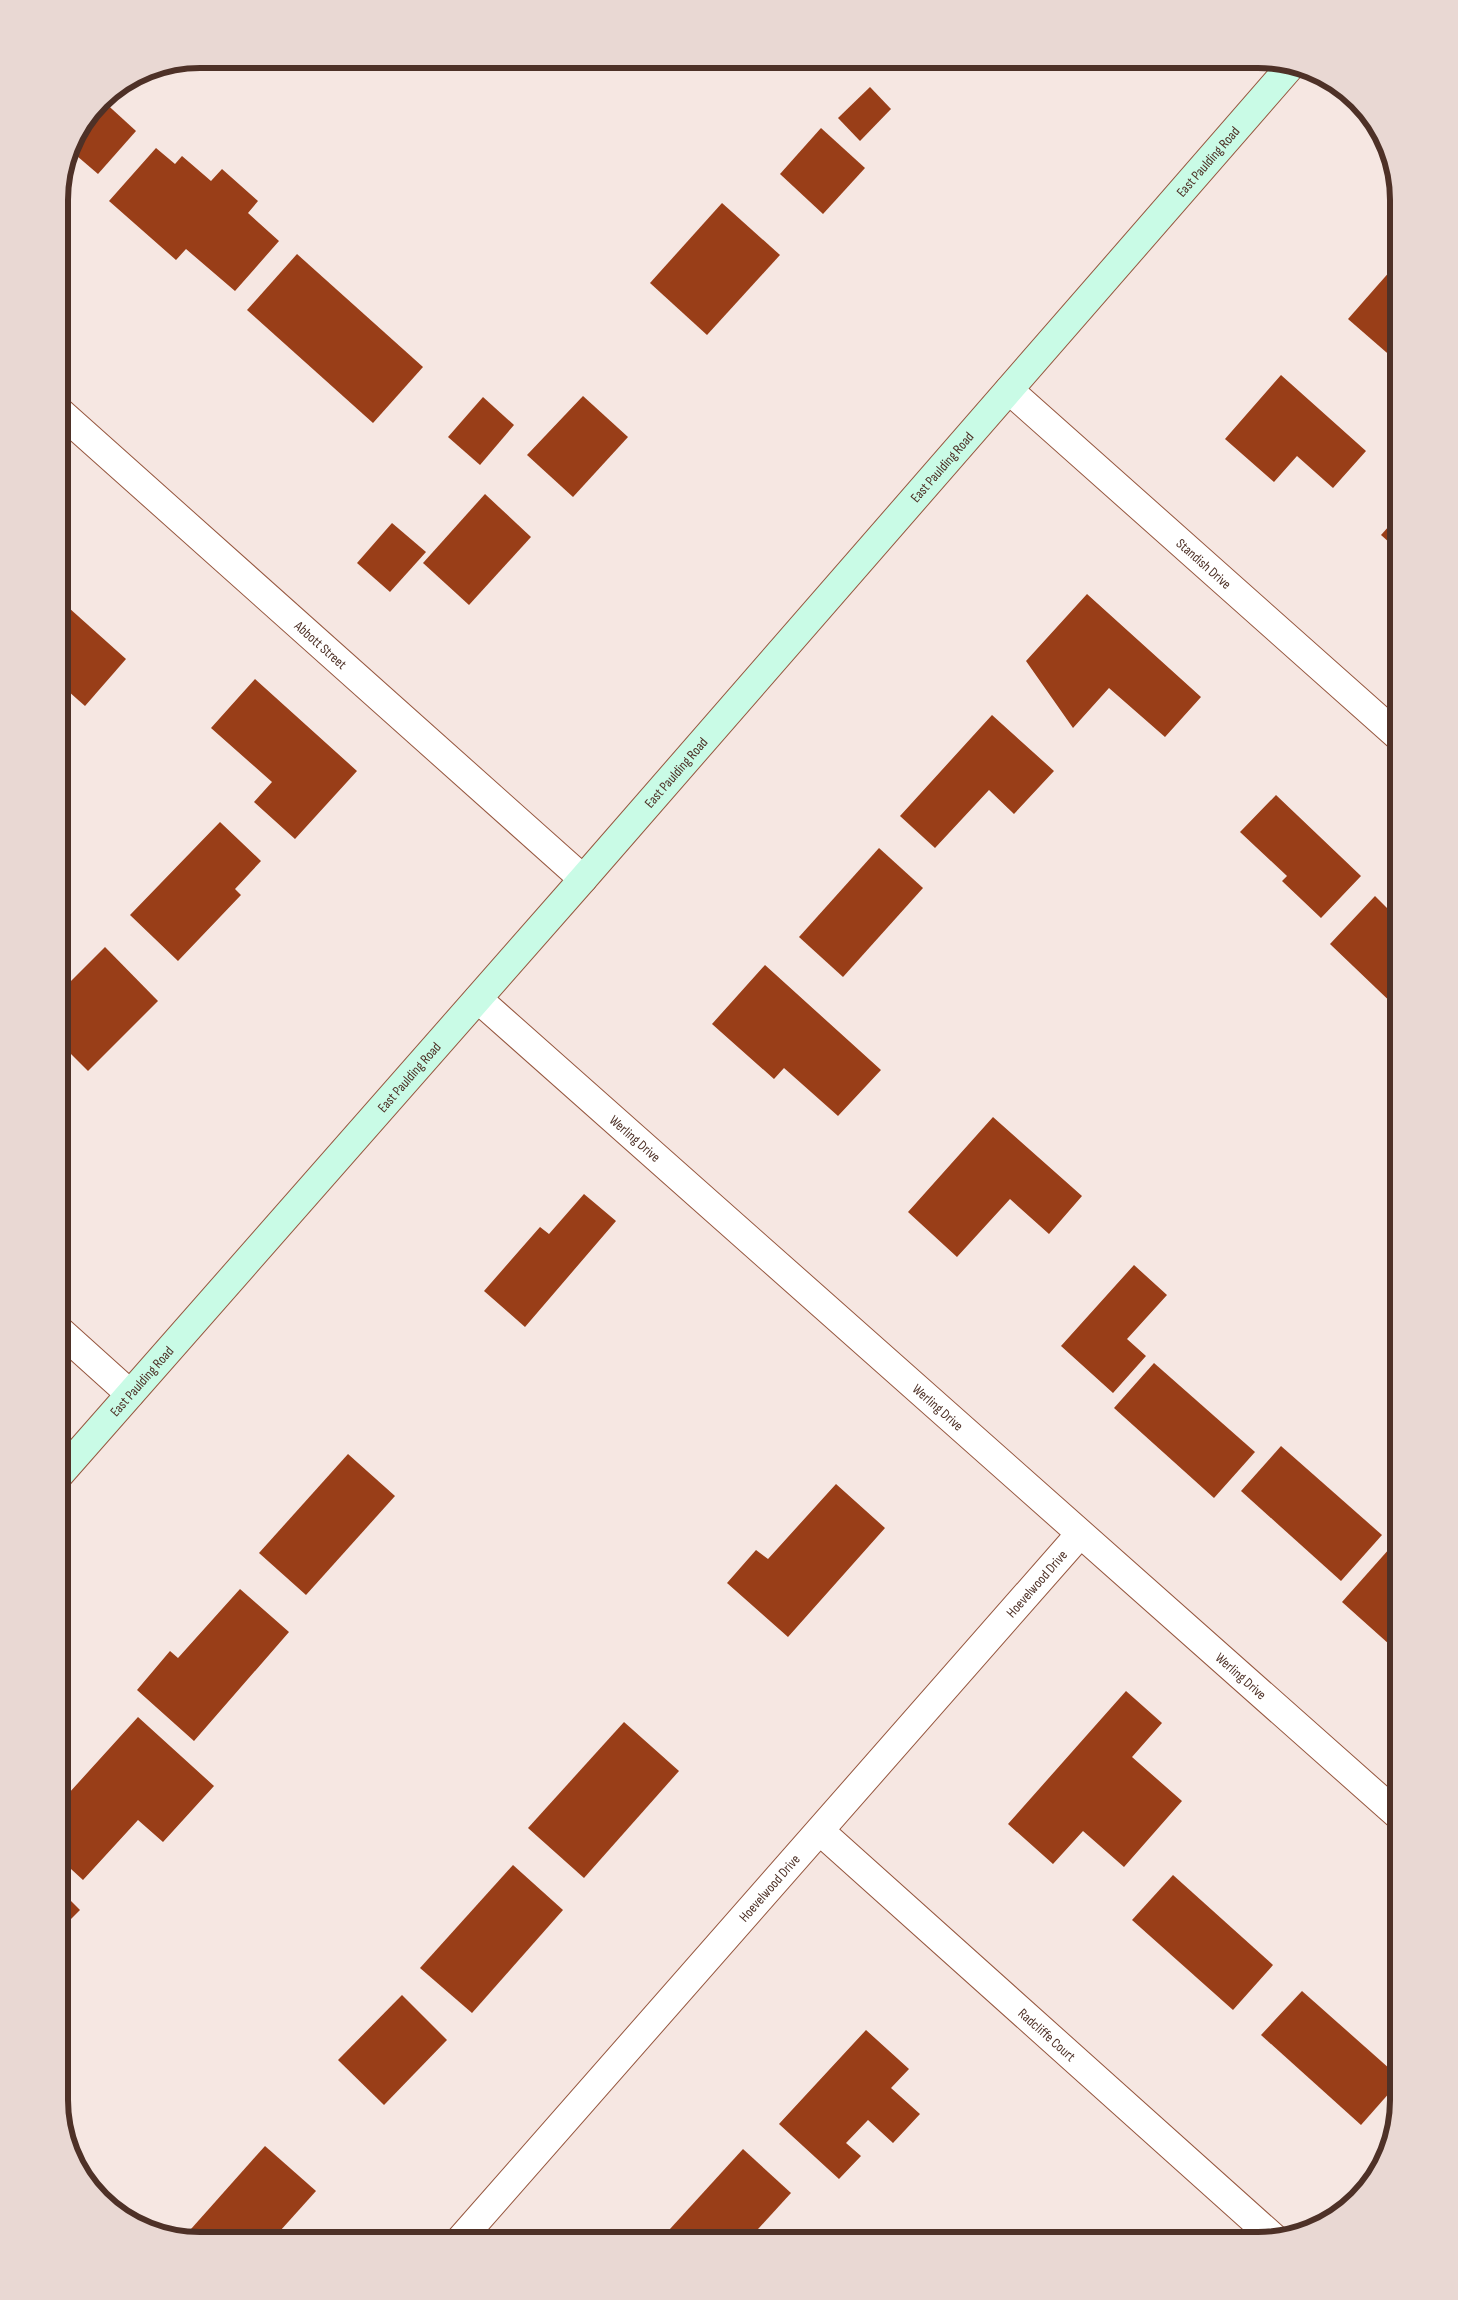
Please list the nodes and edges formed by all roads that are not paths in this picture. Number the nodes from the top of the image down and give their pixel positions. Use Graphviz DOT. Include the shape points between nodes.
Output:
graph roads {
  1 [pos="1286,71"];
  2 [pos="1009,390"];
  3 [pos="68,418"];
  4 [pos="1390,729"];
  5 [pos="583,879"];
  6 [pos="478,999"];
  7 [pos="68,1338"];
  8 [pos="130,1394"];
  9 [pos="68,1465"];
  10 [pos="1080,1534"];
  11 [pos="1390,1808"];
  12 [pos="820,1831"];
  13 [pos="1267,2231"];
  14 [pos="466,2232"];
  1 -- 2 [label="main road, East Paulding Road"];
  2 -- 4 [label="street, Standish Drive"];
  2 -- 5 [label="main road, East Paulding Road"];
  3 -- 5 [label="street, Abbott Street"];
  5 -- 6 [label="main road, East Paulding Road"];
  6 -- 8 [label="main road, East Paulding Road"];
  6 -- 10 [label="street, Werling Drive"];
  7 -- 8 [label="street"];
  8 -- 9 [label="main road, East Paulding Road"];
  10 -- 11 [label="street, Werling Drive"];
  10 -- 12 [label="street, Hoevelwood Drive"];
  12 -- 13 [label="street, Radcliffe Court"];
  12 -- 14 [label="street, Hoevelwood Drive"];
}
